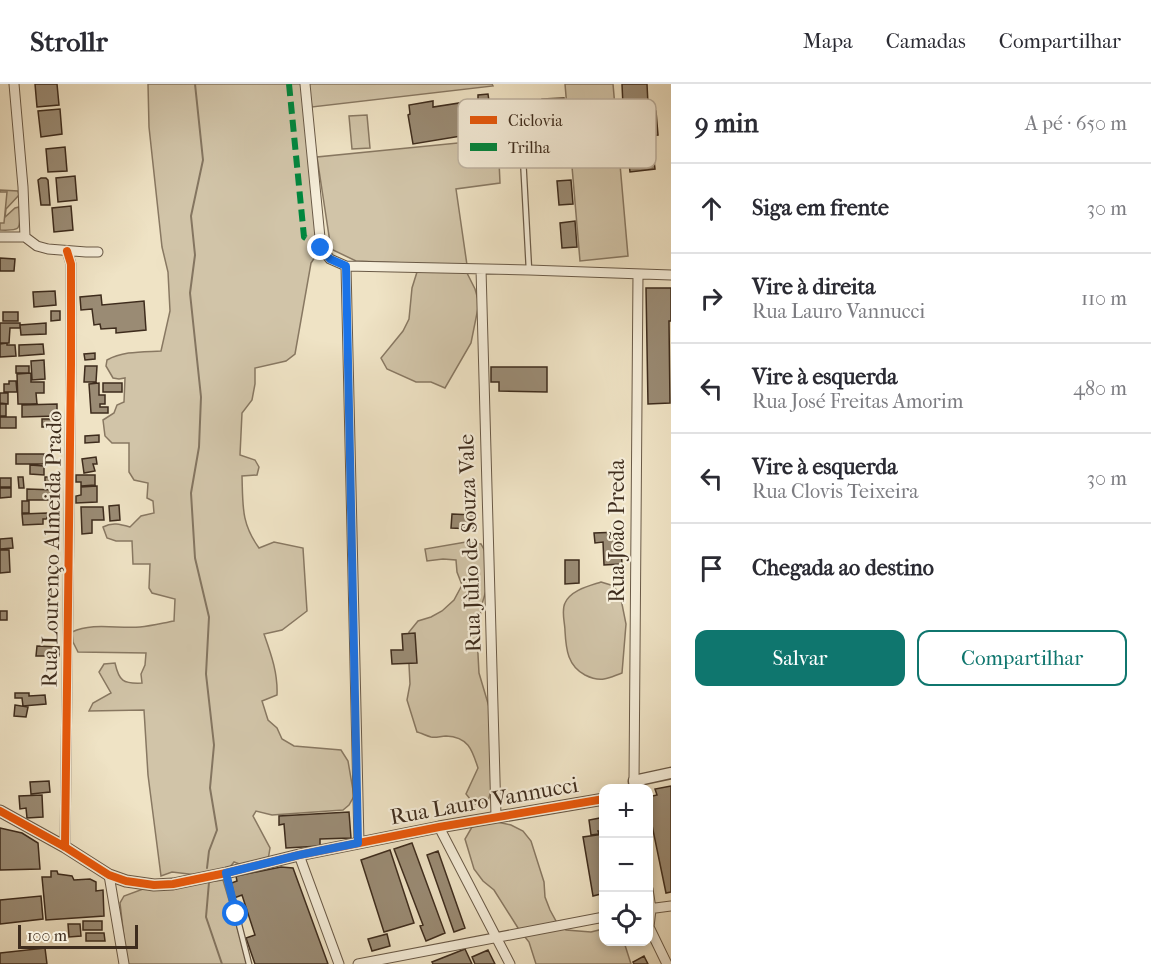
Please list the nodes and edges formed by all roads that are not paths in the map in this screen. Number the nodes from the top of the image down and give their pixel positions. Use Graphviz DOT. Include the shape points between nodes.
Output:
graph roads {
  1 [pos="14,84"];
  2 [pos="305,84"];
  3 [pos="524,168"];
  4 [pos="0,237"];
  5 [pos="25,237"];
  6 [pos="67,251"];
  7 [pos="98,252"];
  8 [pos="346,266"];
  9 [pos="482,268"];
  10 [pos="529,270"];
  11 [pos="638,274"];
  12 [pos="671,275"];
  13 [pos="671,773"];
  14 [pos="634,784"];
  15 [pos="637,784"];
  16 [pos="599,800"];
  17 [pos="0,811"];
  18 [pos="496,816"];
  19 [pos="439,827"];
  20 [pos="358,843"];
  21 [pos="65,847"];
  22 [pos="299,855"];
  23 [pos="226,873"];
  24 [pos="109,875"];
  25 [pos="671,906"];
  26 [pos="653,909"];
  27 [pos="599,919"];
  28 [pos="653,935"];
  29 [pos="497,937"];
  30 [pos="124,964"];
  31 [pos="249,964"];
  32 [pos="339,964"];
  33 [pos="358,964"];
  34 [pos="510,964"];
  35 [pos="667,964"];
  1 -- 5 [label="street"];
  2 -- 8 [label="street" via="312,111 321,248 330,259"];
  3 -- 10 [label="lane"];
  4 -- 5 [label="street"];
  5 -- 6 [label="street" via="37,246"];
  6 -- 7 [label="street"];
  6 -- 21 [label="street, Rua Lourenço Almeida Prado" via="71,264 71,364"];
  8 -- 9 [label="street"];
  8 -- 20 [label="street"];
  9 -- 10 [label="street"];
  9 -- 18 [label="street, Rua Jùlio de Souza Vale"];
  10 -- 11 [label="street"];
  11 -- 12 [label="street"];
  11 -- 14 [label="street, Rua João Preda"];
  13 -- 15 [label="street"];
  16 -- 18 [label="street, Rua Lauro Vannucci"];
  17 -- 21 [label="street, Rua Lauro Vannucci"];
  18 -- 19 [label="street, Rua Lauro Vannucci"];
  19 -- 20 [label="street, Rua Lauro Vannucci"];
  19 -- 29 [label="street"];
  20 -- 22 [label="street, Rua Lauro Vannucci"];
  21 -- 24 [label="street, Rua Lauro Vannucci"];
  22 -- 23 [label="street, Rua Lauro Vannucci"];
  22 -- 32 [label="street"];
  23 -- 24 [label="street, Rua Lauro Vannucci" via="154,885"];
  23 -- 31 [label="lane"];
  24 -- 30 [label="street"];
  25 -- 26 [label="street"];
  27 -- 29 [label="street"];
  28 -- 35 [label="street"];
  29 -- 33 [label="street"];
  29 -- 34 [label="street"];
}
